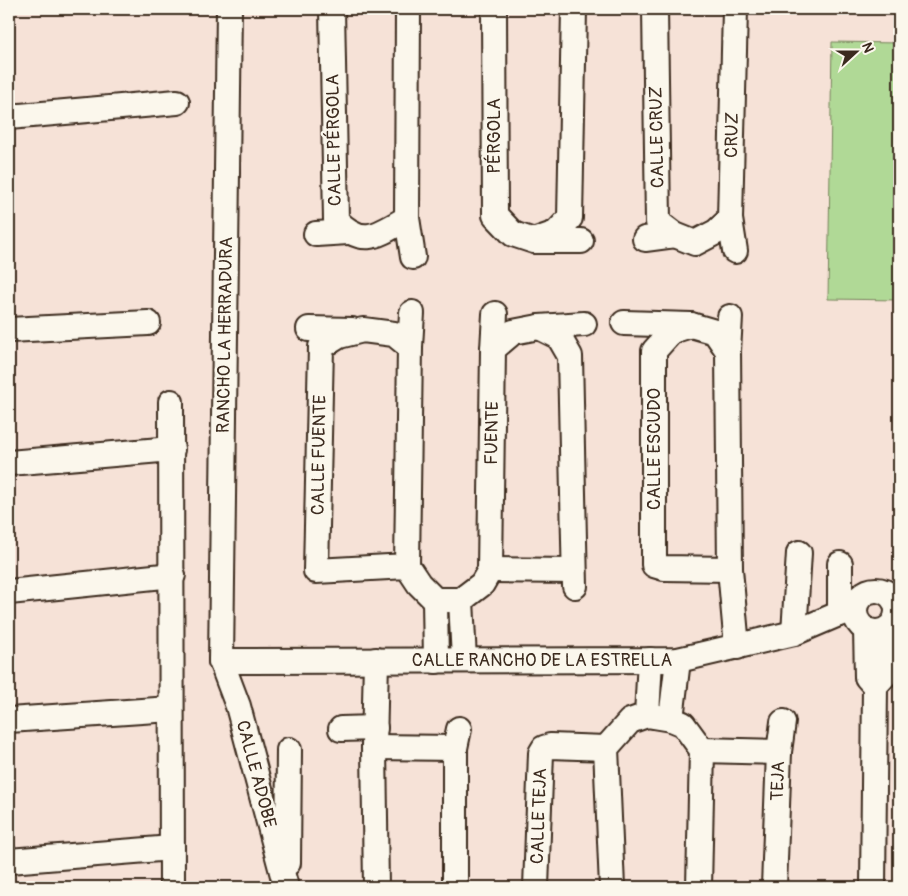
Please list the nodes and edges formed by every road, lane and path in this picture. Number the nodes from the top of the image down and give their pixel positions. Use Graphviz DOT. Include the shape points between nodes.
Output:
graph roads {
  1 [pos="229,9"];
  2 [pos="332,9"];
  3 [pos="408,9"];
  4 [pos="494,9"];
  5 [pos="574,9"];
  6 [pos="655,9"];
  7 [pos="735,9"];
  8 [pos="177,102"];
  9 [pos="9,117"];
  10 [pos="495,215"];
  11 [pos="407,218"];
  12 [pos="730,219"];
  13 [pos="348,232"];
  14 [pos="316,234"];
  15 [pos="645,239"];
  16 [pos="685,239"];
  17 [pos="534,241"];
  18 [pos="581,241"];
  19 [pos="497,243"];
  20 [pos="735,250"];
  21 [pos="412,257"];
  22 [pos="412,313"];
  23 [pos="495,314"];
  24 [pos="730,317"];
  25 [pos="148,323"];
  26 [pos="624,323"];
  27 [pos="584,324"];
  28 [pos="691,325"];
  29 [pos="539,327"];
  30 [pos="309,329"];
  31 [pos="9,330"];
  32 [pos="363,330"];
  33 [pos="410,347"];
  34 [pos="493,349"];
  35 [pos="728,350"];
  36 [pos="171,402"];
  37 [pos="172,450"];
  38 [pos="9,463"];
  39 [pos="799,554"];
  40 [pos="840,564"];
  41 [pos="407,566"];
  42 [pos="730,569"];
  43 [pos="490,570"];
  44 [pos="173,575"];
  45 [pos="9,592"];
  46 [pos="448,600"];
  47 [pos="897,601"];
  48 [pos="847,611"];
  49 [pos="891,627"];
  50 [pos="866,630"];
  51 [pos="794,633"];
  52 [pos="737,647"];
  53 [pos="376,660"];
  54 [pos="436,660"];
  55 [pos="464,660"];
  56 [pos="650,660"];
  57 [pos="678,660"];
  58 [pos="221,662"];
  59 [pos="875,686"];
  60 [pos="171,709"];
  61 [pos="647,716"];
  62 [pos="9,720"];
  63 [pos="670,720"];
  64 [pos="782,722"];
  65 [pos="340,729"];
  66 [pos="374,738"];
  67 [pos="606,748"];
  68 [pos="289,750"];
  69 [pos="702,750"];
  70 [pos="779,752"];
  71 [pos="172,848"];
  72 [pos="9,860"];
  73 [pos="172,887"];
  74 [pos="287,887"];
  75 [pos="376,887"];
  76 [pos="455,887"];
  77 [pos="536,887"];
  78 [pos="612,887"];
  79 [pos="700,887"];
  80 [pos="774,887"];
  81 [pos="873,887"];
  1 -- 58 [label="street, RANCHO LA HERRADURA"];
  2 -- 13 [label="street, CALLE PÉRGOLA" via="336,220"];
  3 -- 11 [label="street"];
  4 -- 10 [label="street, PÉRGOLA"];
  5 -- 17 [label="street" via="570,218 556,233"];
  6 -- 16 [label="street, CALLE CRUZ" via="658,222"];
  7 -- 12 [label="street, CRUZ"];
  8 -- 9 [label="street"];
  10 -- 17 [label="street" via="513,234"];
  10 -- 19 [label="street, PÉRGOLA"];
  11 -- 13 [label="street" via="384,231 363,237"];
  11 -- 21 [label="street"];
  12 -- 16 [label="street" via="716,232"];
  12 -- 20 [label="street"];
  13 -- 14 [label="street"];
  15 -- 16 [label="street"];
  17 -- 18 [label="street"];
  22 -- 33 [label="street"];
  23 -- 34 [label="street, FUENTE"];
  24 -- 35 [label="street"];
  25 -- 31 [label="street"];
  26 -- 28 [label="street"];
  27 -- 29 [label="street"];
  28 -- 35 [label="street" via="715,332"];
  28 -- 42 [label="street, CALLE ESCUDO" via="672,331 654,351 654,565"];
  29 -- 34 [label="street" via="513,332"];
  29 -- 43 [label="street" via="559,337 570,356 574,579"];
  30 -- 32 [label="street"];
  32 -- 33 [label="street, CALLE FUENTE" via="394,334"];
  32 -- 41 [label="street, CALLE FUENTE" via="339,336 322,347 316,571"];
  33 -- 41 [label="street"];
  34 -- 43 [label="street, FUENTE"];
  35 -- 42 [label="street"];
  36 -- 37 [label="street"];
  37 -- 38 [label="street"];
  37 -- 44 [label="street"];
  39 -- 51 [label="street"];
  40 -- 48 [label="street"];
  41 -- 46 [label="street" via="419,584"];
  42 -- 52 [label="street"];
  43 -- 46 [label="street" via="482,584"];
  44 -- 45 [label="street"];
  44 -- 60 [label="street"];
  46 -- 54 [label="street"];
  46 -- 55 [label="street"];
  47 -- 48 [label="street" via="886,592 873,590 861,596"];
  47 -- 49 [label="street" via="897,615"];
  48 -- 50 [label="street"];
  48 -- 51 [label="street, CALLE RANCHO DE LA ESTRELLA"];
  49 -- 50 [label="street" via="879,632"];
  49 -- 59 [label="street" via="885,676"];
  50 -- 59 [label="street" via="867,677"];
  51 -- 52 [label="street, CALLE RANCHO DE LA ESTRELLA"];
  52 -- 57 [label="street, CALLE RANCHO DE LA ESTRELLA"];
  53 -- 54 [label="street, CALLE RANCHO DE LA ESTRELLA"];
  53 -- 58 [label="street, CALLE RANCHO DE LA ESTRELLA"];
  53 -- 66 [label="street"];
  54 -- 55 [label="street, CALLE RANCHO DE LA ESTRELLA"];
  55 -- 56 [label="street, CALLE RANCHO DE LA ESTRELLA"];
  56 -- 57 [label="street, CALLE RANCHO DE LA ESTRELLA"];
  56 -- 61 [label="street"];
  57 -- 63 [label="street"];
  58 -- 74 [label="street, CALLE ADOBE" via="238,706"];
  59 -- 81 [label="street"];
  60 -- 62 [label="street"];
  60 -- 71 [label="street"];
  61 -- 63 [label="street"];
  61 -- 67 [label="street" via="630,721"];
  63 -- 69 [label="street" via="682,724"];
  64 -- 70 [label="street"];
  65 -- 66 [label="street"];
  66 -- 75 [label="street"];
  66 -- 76 [label="street" via="457,739"];
  67 -- 77 [label="street, CALLE TEJA" via="550,746 541,753"];
  67 -- 78 [label="street"];
  68 -- 74 [label="street, CALLE ADOBE"];
  69 -- 70 [label="street, TEJA"];
  69 -- 79 [label="street"];
  70 -- 80 [label="street, TEJA"];
  71 -- 72 [label="street"];
  71 -- 73 [label="street"];
}
